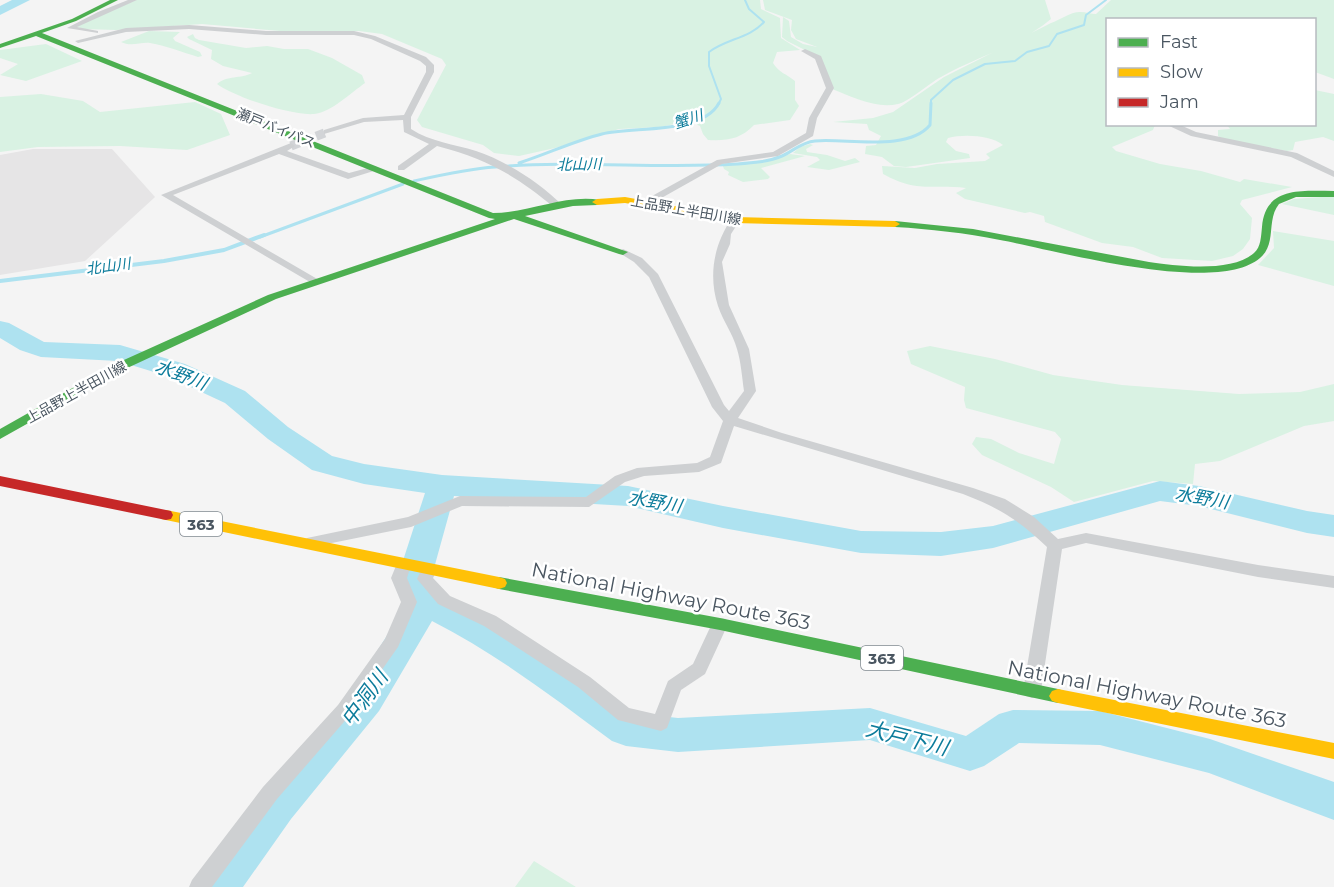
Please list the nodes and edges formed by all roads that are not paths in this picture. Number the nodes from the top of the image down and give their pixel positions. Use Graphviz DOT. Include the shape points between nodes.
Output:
graph roads {
  1 [pos="116,0"];
  2 [pos="134,0"];
  3 [pos="42,32"];
  4 [pos="103,34"];
  5 [pos="78,41"];
  6 [pos="0,46"];
  7 [pos="804,51"];
  8 [pos="407,117"];
  9 [pos="1174,126"];
  10 [pos="327,132"];
  11 [pos="437,142"];
  12 [pos="291,146"];
  13 [pos="279,151"];
  14 [pos="375,170"];
  15 [pos="398,173"];
  16 [pos="1334,174"];
  17 [pos="415,180"];
  18 [pos="1334,194"];
  19 [pos="646,203"];
  20 [pos="558,206"];
  21 [pos="514,216"];
  22 [pos="735,220"];
  23 [pos="623,252"];
  24 [pos="315,282"];
  25 [pos="730,420"];
  26 [pos="0,435"];
  27 [pos="0,481"];
  28 [pos="1053,543"];
  29 [pos="298,544"];
  30 [pos="403,565"];
  31 [pos="429,570"];
  32 [pos="1334,582"];
  33 [pos="720,624"];
  34 [pos="1032,692"];
  35 [pos="1334,751"];
  36 [pos="199,887"];
  1 -- 3 [label="main road"];
  2 -- 4 [label="street" via="70,28"];
  3 -- 5 [label="main road, 瀬戸バイパス"];
  3 -- 6 [label="main road"];
  3 -- 14 [label="main road, 瀬戸バイパス"];
  4 -- 5 [label="street"];
  4 -- 8 [label="street" via="201,27 368,35 430,65"];
  5 -- 15 [label="main road, 瀬戸バイパス"];
  7 -- 19 [label="street" via="818,58 830,88 813,118 810,134 775,154 716,164"];
  8 -- 10 [label="street" via="363,120"];
  8 -- 11 [label="street" via="406,126 411,134"];
  9 -- 16 [label="street" via="1194,134 1290,154"];
  11 -- 15 [label="street"];
  11 -- 20 [label="street" via="494,162"];
  12 -- 13 [label="street"];
  13 -- 14 [label="street" via="344,176"];
  13 -- 24 [label="street" via="166,195"];
  14 -- 15 [label="main road, 瀬戸バイパス"];
  15 -- 17 [label="main road, 瀬戸バイパス"];
  17 -- 21 [label="main road, 瀬戸バイパス" via="435,181"];
  17 -- 21 [label="main road, 瀬戸バイパス" via="492,216"];
  18 -- 22 [label="main road, 上品野上半田川線" via="1308,194 1276,202 1270,210 1264,247 1258,257 1241,265 1208,271 1158,268 946,228"];
  19 -- 20 [label="main road, 上品野上半田川線" via="606,200"];
  19 -- 22 [label="main road, 上品野上半田川線"];
  20 -- 21 [label="main road, 上品野上半田川線"];
  21 -- 23 [label="main road, 瀬戸バイパス"];
  21 -- 24 [label="main road, 上品野上半田川線"];
  22 -- 25 [label="street" via="717,262 723,305 743,349 750,391"];
  23 -- 25 [label="street" via="654,276 718,406"];
  24 -- 26 [label="main road, 上品野上半田川線" via="272,297 119,367"];
  25 -- 28 [label="street" via="1000,503 1029,521"];
  25 -- 29 [label="street" via="716,460 699,467 642,471 620,479 589,502 460,501 411,522"];
  27 -- 29 [label="main road, National Highway Route 363 / 363"];
  28 -- 32 [label="street" via="1086,538"];
  28 -- 34 [label="street"];
  29 -- 30 [label="main road, National Highway Route 363 / 363"];
  30 -- 31 [label="main road, National Highway Route 363 / 363"];
  30 -- 36 [label="street" via="399,578 409,602 392,642 344,710 270,793"];
  31 -- 33 [label="main road, National Highway Route 363 / 363"];
  31 -- 33 [label="street" via="424,579 444,600 500,627 585,682 624,715 661,723 674,686 699,669"];
  33 -- 34 [label="main road, National Highway Route 363 / 363"];
  34 -- 35 [label="main road, National Highway Route 363 / 363"];
}
